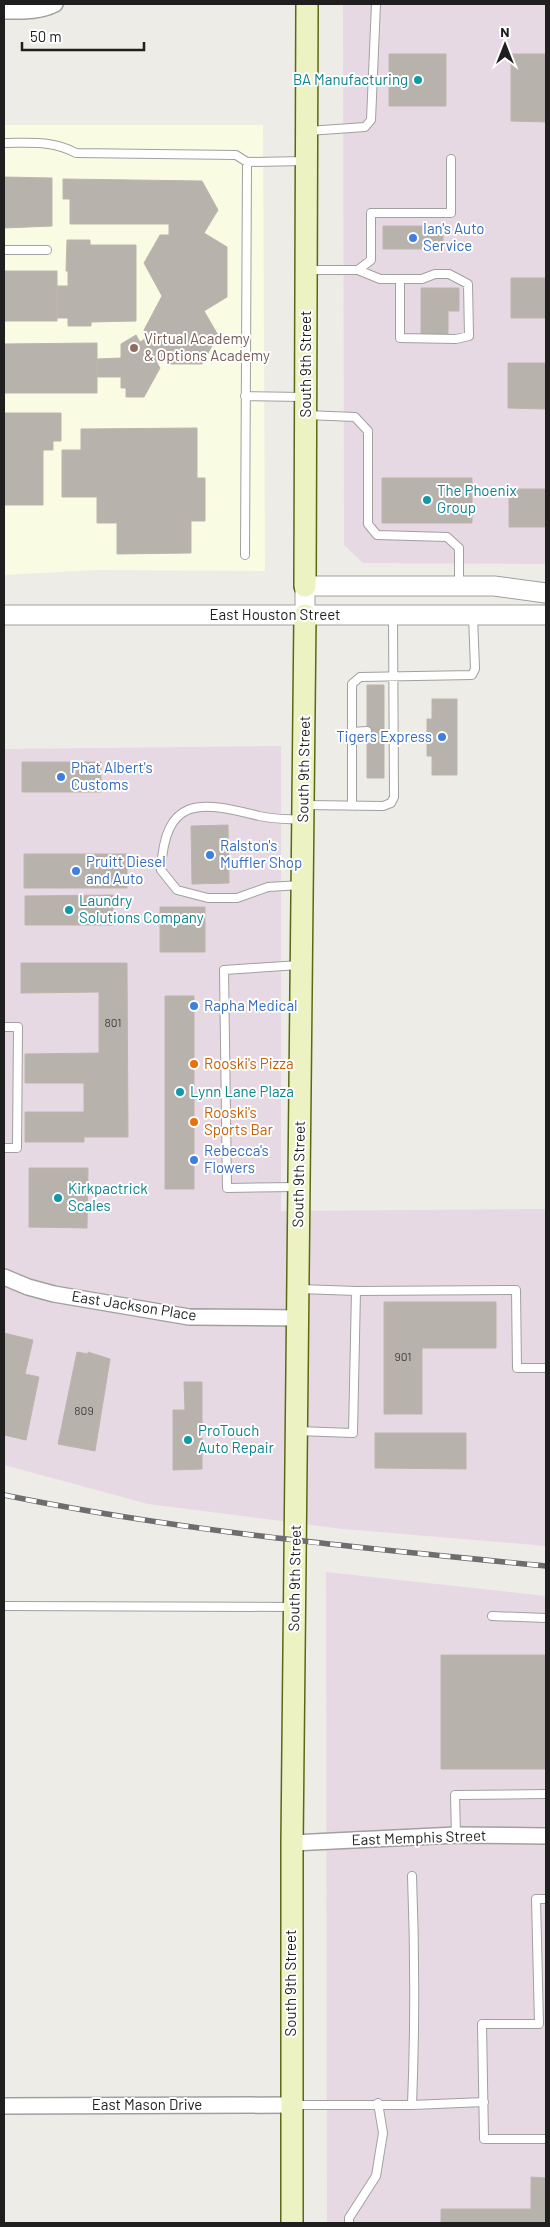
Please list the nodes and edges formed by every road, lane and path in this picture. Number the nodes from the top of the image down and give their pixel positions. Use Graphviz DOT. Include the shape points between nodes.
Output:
graph roads {
  1 [pos="55,4"];
  2 [pos="307,4"];
  3 [pos="376,4"];
  4 [pos="4,11"];
  5 [pos="308,131"];
  6 [pos="4,143"];
  7 [pos="452,159"];
  8 [pos="307,161"];
  9 [pos="247,162"];
  10 [pos="4,250"];
  11 [pos="47,250"];
  12 [pos="307,270"];
  13 [pos="358,270"];
  14 [pos="400,279"];
  15 [pos="245,396"];
  16 [pos="306,406"];
  17 [pos="245,554"];
  18 [pos="305,586"];
  19 [pos="459,586"];
  20 [pos="546,593"];
  21 [pos="4,615"];
  22 [pos="305,615"];
  23 [pos="393,615"];
  24 [pos="473,615"];
  25 [pos="546,615"];
  26 [pos="394,677"];
  27 [pos="367,731"];
  28 [pos="384,731"];
  29 [pos="394,731"];
  30 [pos="352,732"];
  31 [pos="352,806"];
  32 [pos="303,813"];
  33 [pos="302,885"];
  34 [pos="301,965"];
  35 [pos="4,1027"];
  36 [pos="4,1148"];
  37 [pos="299,1187"];
  38 [pos="4,1276"];
  39 [pos="298,1289"];
  40 [pos="356,1291"];
  41 [pos="298,1318"];
  42 [pos="546,1368"];
  43 [pos="296,1430"];
  44 [pos="4,1606"];
  45 [pos="294,1607"];
  46 [pos="492,1616"];
  47 [pos="546,1618"];
  48 [pos="546,1794"];
  49 [pos="456,1835"];
  50 [pos="546,1836"];
  51 [pos="292,1843"];
  52 [pos="412,1876"];
  53 [pos="546,1899"];
  54 [pos="484,2102"];
  55 [pos="378,2103"];
  56 [pos="291,2105"];
  57 [pos="412,2105"];
  58 [pos="4,2106"];
  59 [pos="546,2139"];
  60 [pos="292,2223"];
  61 [pos="349,2223"];
  1 -- 4 [label="street" via="37,10"];
  2 -- 5 [label="main road, South 9th Street"];
  3 -- 5 [label="lane" via="371,120 365,128"];
  5 -- 8 [label="main road, South 9th Street"];
  6 -- 9 [label="lane" via="49,143 76,153 236,155"];
  7 -- 13 [label="lane" via="451,213 371,213 371,260"];
  8 -- 9 [label="lane"];
  8 -- 12 [label="main road, South 9th Street"];
  9 -- 15 [label="lane"];
  10 -- 11 [label="lane"];
  12 -- 13 [label="lane"];
  12 -- 16 [label="main road, South 9th Street"];
  13 -- 14 [label="lane" via="380,279"];
  14 -- 14 [label="lane" via="449,274 468,284 469,336 456,339 400,338"];
  15 -- 16 [label="lane"];
  15 -- 17 [label="lane"];
  16 -- 18 [label="main road, South 9th Street"];
  16 -- 19 [label="lane" via="355,417 368,431 368,524 377,535 447,537 458,548"];
  18 -- 19 [label="street"];
  18 -- 22 [label="street, South 9th Street"];
  19 -- 20 [label="street" via="494,586"];
  21 -- 22 [label="street, East Houston Street"];
  22 -- 23 [label="street, East Houston Street"];
  22 -- 32 [label="main road, South 9th Street"];
  23 -- 24 [label="street, East Houston Street"];
  23 -- 26 [label="lane"];
  24 -- 25 [label="street, East Houston Street"];
  24 -- 26 [label="lane" via="475,669 472,675"];
  26 -- 29 [label="lane"];
  26 -- 30 [label="lane" via="360,677 354,680"];
  27 -- 30 [label="lane"];
  28 -- 29 [label="lane"];
  29 -- 31 [label="lane" via="394,797 391,803"];
  30 -- 31 [label="lane"];
  31 -- 32 [label="lane"];
  32 -- 33 [label="main road, South 9th Street"];
  32 -- 33 [label="lane" via="260,816 238,809 188,808 172,821 163,844 161,870 177,890 208,898 237,898 268,887"];
  33 -- 34 [label="main road, South 9th Street"];
  34 -- 37 [label="main road, South 9th Street"];
  34 -- 37 [label="lane" via="224,970 227,1188"];
  35 -- 36 [label="lane" via="18,1027 17,1148"];
  37 -- 39 [label="main road, South 9th Street"];
  38 -- 41 [label="street, East Jackson Place" via="54,1294 189,1317"];
  39 -- 40 [label="lane"];
  39 -- 41 [label="main road, South 9th Street"];
  40 -- 42 [label="lane" via="516,1290 517,1368"];
  40 -- 43 [label="lane" via="353,1433"];
  41 -- 43 [label="main road, South 9th Street"];
  43 -- 45 [label="main road, South 9th Street"];
  44 -- 45 [label="lane"];
  45 -- 51 [label="main road, South 9th Street"];
  46 -- 47 [label="lane"];
  48 -- 49 [label="lane" via="455,1795"];
  49 -- 50 [label="street, East Memphis Street"];
  49 -- 51 [label="street, East Memphis Street"];
  51 -- 56 [label="main road, South 9th Street"];
  52 -- 57 [label="lane" via="416,1960 412,2009"];
  53 -- 54 [label="lane" via="536,1899 539,2024 482,2024"];
  54 -- 57 [label="lane"];
  54 -- 59 [label="lane" via="484,2139"];
  55 -- 56 [label="lane"];
  55 -- 57 [label="lane"];
  55 -- 61 [label="lane" via="383,2133 376,2176 348,2218"];
  56 -- 58 [label="street, East Mason Drive"];
  56 -- 60 [label="main road, South 9th Street"];
}
